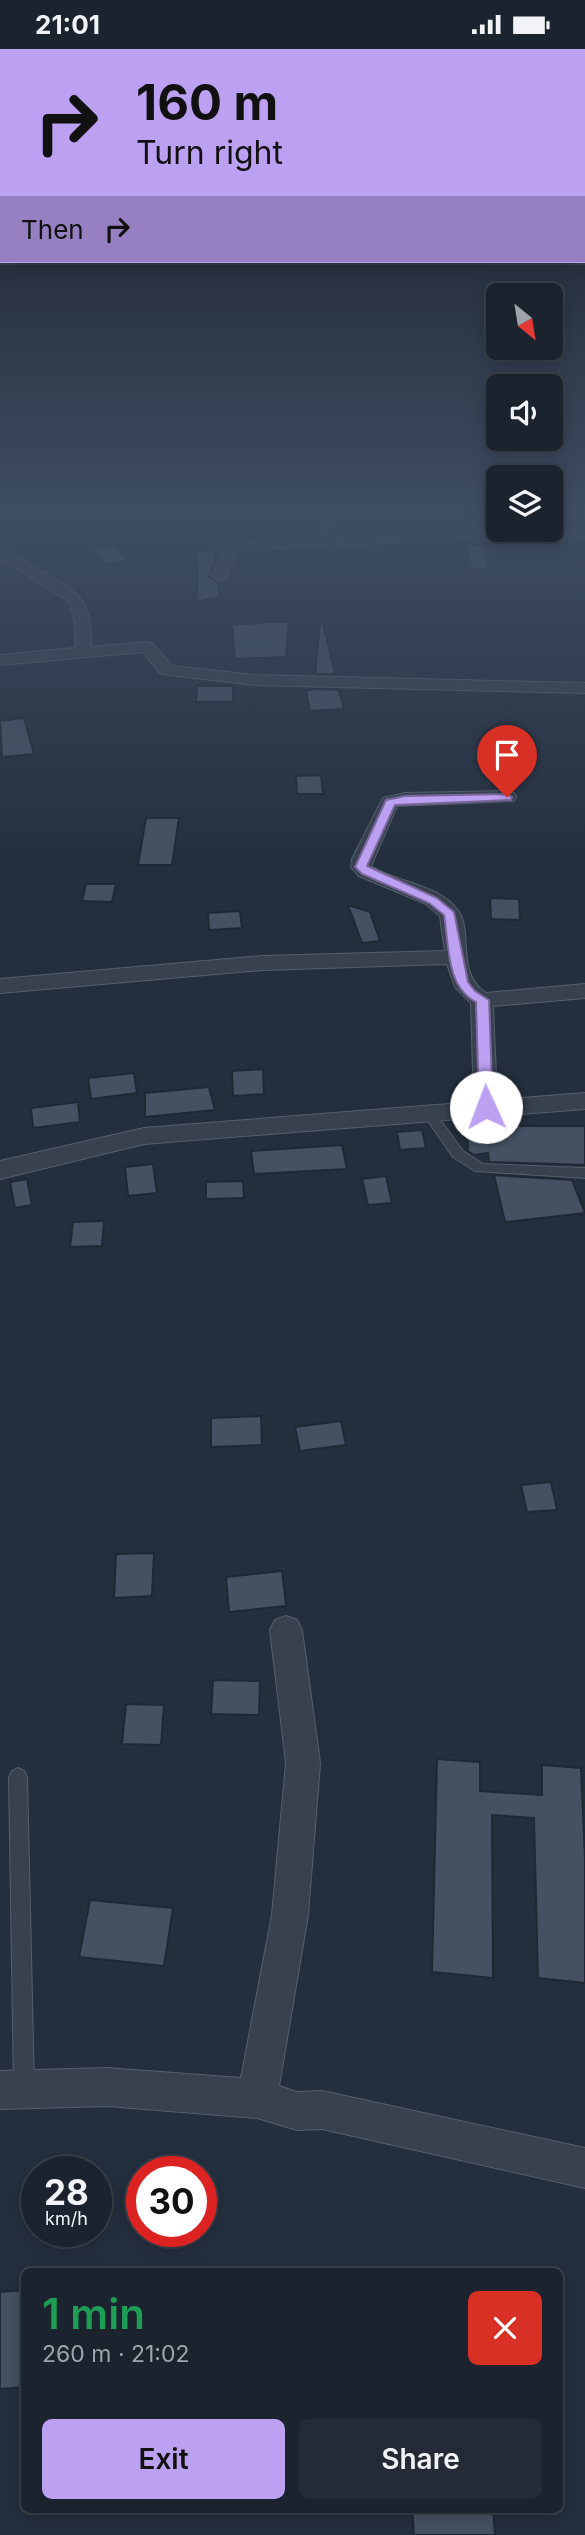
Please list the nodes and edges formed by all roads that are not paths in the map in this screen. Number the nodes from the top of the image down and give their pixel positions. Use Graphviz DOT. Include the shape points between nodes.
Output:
graph roads {
  1 [pos="87,630"];
  2 [pos="83,652"];
  3 [pos="0,660"];
  4 [pos="585,688"];
  5 [pos="507,797"];
  6 [pos="456,957"];
  7 [pos="0,986"];
  8 [pos="585,991"];
  9 [pos="482,1000"];
  10 [pos="585,1101"];
  11 [pos="486,1107"];
  12 [pos="428,1112"];
  13 [pos="0,1170"];
  14 [pos="585,1173"];
  15 [pos="286,1630"];
  16 [pos="18,1777"];
  17 [pos="12,2090"];
  18 [pos="257,2099"];
  19 [pos="585,2168"];
  1 -- 2 [label="street"];
  2 -- 3 [label="street"];
  2 -- 4 [label="street" via="147,647 167,670 254,680"];
  5 -- 6 [label="street" via="390,803 362,859 366,872 433,900 450,914"];
  6 -- 7 [label="street" via="263,963"];
  6 -- 9 [label="street" via="461,983"];
  8 -- 9 [label="street"];
  9 -- 11 [label="street"];
  10 -- 11 [label="street"];
  11 -- 12 [label="street"];
  12 -- 13 [label="street" via="144,1136"];
  12 -- 14 [label="lane" via="458,1154 480,1168"];
  15 -- 18 [label="street" via="303,1763 290,1915"];
  16 -- 17 [label="lane"];
  17 -- 18 [label="street" via="107,2087"];
  18 -- 19 [label="street" via="297,2111 322,2110"];
}
